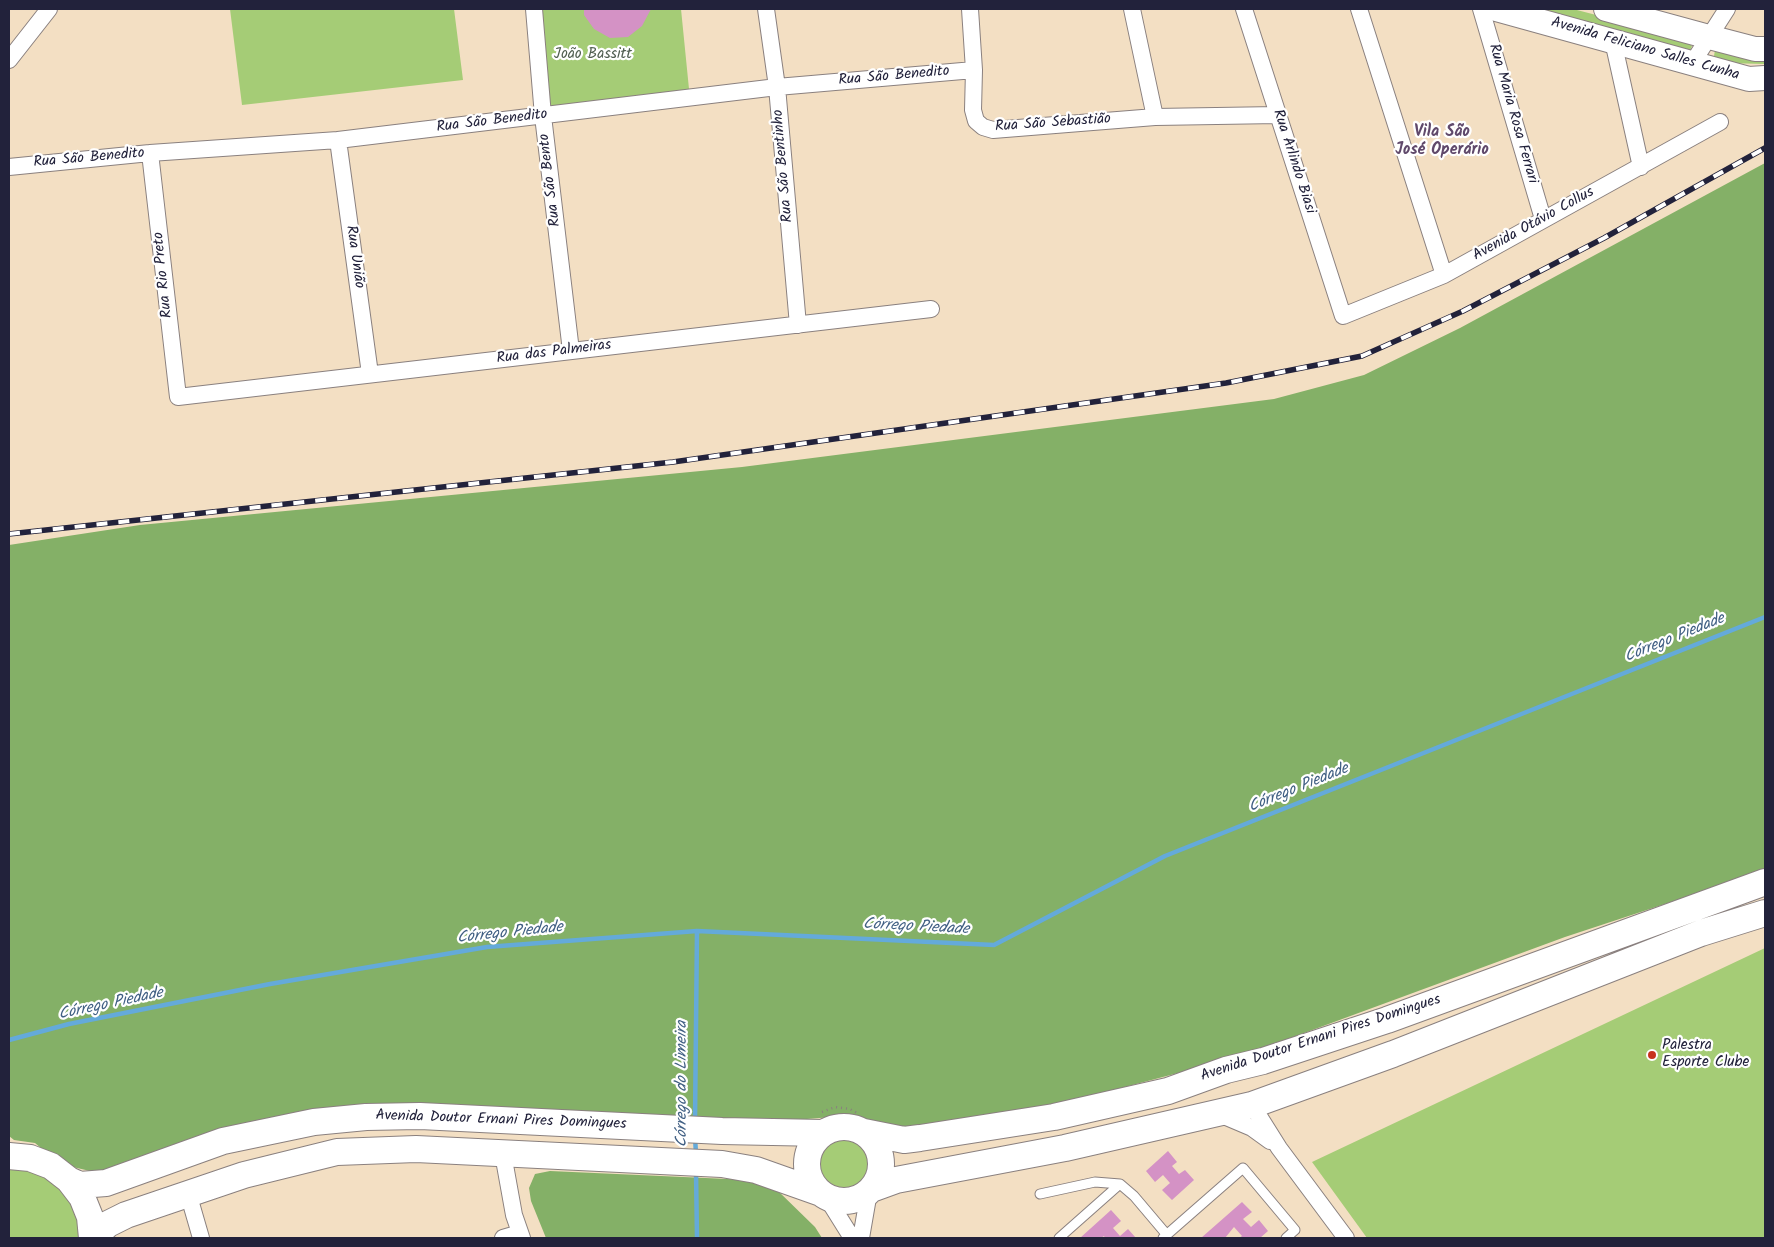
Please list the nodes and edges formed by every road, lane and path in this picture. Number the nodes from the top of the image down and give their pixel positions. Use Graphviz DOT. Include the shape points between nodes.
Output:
graph roads {
  1 [pos="49,9"];
  2 [pos="534,9"];
  3 [pos="766,9"];
  4 [pos="970,9"];
  5 [pos="1132,9"];
  6 [pos="1244,9"];
  7 [pos="1359,9"];
  8 [pos="1481,9"];
  9 [pos="1496,9"];
  10 [pos="1606,9"];
  11 [pos="1727,9"];
  12 [pos="1709,38"];
  13 [pos="1613,41"];
  14 [pos="1765,49"];
  15 [pos="9,60"];
  16 [pos="1693,62"];
  17 [pos="974,70"];
  18 [pos="1765,78"];
  19 [pos="778,87"];
  20 [pos="1278,115"];
  21 [pos="543,116"];
  22 [pos="1155,117"];
  23 [pos="1720,122"];
  24 [pos="338,140"];
  25 [pos="150,153"];
  26 [pos="9,167"];
  27 [pos="1641,167"];
  28 [pos="1543,219"];
  29 [pos="1444,274"];
  30 [pos="931,309"];
  31 [pos="1343,316"];
  32 [pos="798,324"];
  33 [pos="571,351"];
  34 [pos="370,374"];
  35 [pos="178,397"];
  36 [pos="1765,882"];
  37 [pos="1765,912"];
  38 [pos="1252,1105"];
  39 [pos="1218,1113"];
  40 [pos="823,1132"];
  41 [pos="864,1132"];
  42 [pos="1279,1148"];
  43 [pos="503,1154"];
  44 [pos="9,1156"];
  45 [pos="69,1180"];
  46 [pos="1120,1184"];
  47 [pos="872,1190"];
  48 [pos="188,1193"];
  49 [pos="1040,1194"];
  50 [pos="824,1196"];
  51 [pos="521,1235"];
  52 [pos="1165,1237"];
  53 [pos="92,1238"];
  54 [pos="201,1238"];
  55 [pos="503,1238"];
  56 [pos="852,1238"];
  57 [pos="861,1238"];
  58 [pos="1059,1238"];
  59 [pos="1286,1238"];
  60 [pos="1346,1238"];
  1 -- 15 [label="street"];
  2 -- 21 [label="street, Rua São Bento"];
  3 -- 19 [label="street, Rua São Bentinho"];
  4 -- 17 [label="street, Rua São Sebastião"];
  5 -- 22 [label="street"];
  6 -- 20 [label="street, Rua Arlindo Biasi"];
  7 -- 29 [label="street"];
  8 -- 28 [label="street, Rua Maria Rosa Ferrari"];
  9 -- 13 [label="main road, Avenida Feliciano Salles Cunha"];
  10 -- 12 [label="main road, Avenida Feliciano Salles Cunha"];
  11 -- 12 [label="street"];
  12 -- 14 [label="main road, Avenida Feliciano Salles Cunha"];
  12 -- 16 [label="street"];
  13 -- 16 [label="main road, Avenida Feliciano Salles Cunha"];
  13 -- 27 [label="street"];
  16 -- 18 [label="main road, Avenida Feliciano Salles Cunha" via="1749,79"];
  17 -- 19 [label="street, Rua São Benedito"];
  17 -- 22 [label="street, Rua São Sebastião" via="973,110 976,121 993,130"];
  19 -- 21 [label="street, Rua São Benedito"];
  19 -- 32 [label="street, Rua São Bentinho"];
  20 -- 22 [label="street"];
  20 -- 31 [label="street, Rua Arlindo Biasi"];
  21 -- 24 [label="street, Rua São Benedito"];
  21 -- 33 [label="street, Rua São Bento"];
  23 -- 27 [label="street, Avenida Otávio Collus"];
  24 -- 25 [label="street, Rua São Benedito"];
  24 -- 34 [label="street, Rua União"];
  25 -- 26 [label="street, Rua São Benedito"];
  25 -- 35 [label="street, Rua Rio Preto"];
  27 -- 28 [label="street, Avenida Otávio Collus"];
  28 -- 29 [label="street, Avenida Otávio Collus"];
  29 -- 31 [label="street, Avenida Otávio Collus"];
  30 -- 32 [label="street, Rua das Palmeiras"];
  32 -- 33 [label="street, Rua das Palmeiras"];
  33 -- 34 [label="street, Rua das Palmeiras"];
  34 -- 35 [label="street, Rua das Palmeiras"];
  36 -- 41 [label="main road, Avenida Doutor Ernani Pires Domingues" via="1387,1020 1168,1091 1054,1117 920,1138 904,1140"];
  37 -- 38 [label="main road" via="1701,933 1393,1054"];
  38 -- 39 [label="main road"];
  38 -- 42 [label="street"];
  39 -- 42 [label="street" via="1252,1128"];
  39 -- 47 [label="main road" via="1065,1148 904,1178"];
  40 -- 41 [label="main road" via="836,1127 851,1127"];
  40 -- 45 [label="main road, Avenida Doutor Ernani Pires Domingues" via="722,1132 420,1116 366,1117 314,1122 223,1141 106,1183 80,1185"];
  40 -- 50 [label="main road" via="813,1142 807,1169 811,1183"];
  41 -- 47 [label="main road" via="873,1140 881,1158 880,1177"];
  42 -- 60 [label="street"];
  43 -- 48 [label="main road, Avenida Doutor Ernani Pires Domingues" via="416,1149 337,1152 290,1162"];
  43 -- 50 [label="main road, Avenida Doutor Ernani Pires Domingues" via="722,1164 756,1170"];
  43 -- 51 [label="street"];
  44 -- 45 [label="main road" via="30,1158 51,1166"];
  45 -- 53 [label="main road" via="82,1197 90,1217"];
  46 -- 49 [label="lane" via="1095,1182"];
  46 -- 52 [label="lane" via="1134,1196"];
  46 -- 58 [label="lane"];
  47 -- 50 [label="main road" via="849,1202"];
  47 -- 57 [label="street"];
  48 -- 53 [label="main road, Avenida Doutor Ernani Pires Domingues" via="126,1214"];
  48 -- 54 [label="street"];
  50 -- 56 [label="street"];
  51 -- 55 [label="street"];
  52 -- 59 [label="lane" via="1243,1168 1295,1230"];
}
